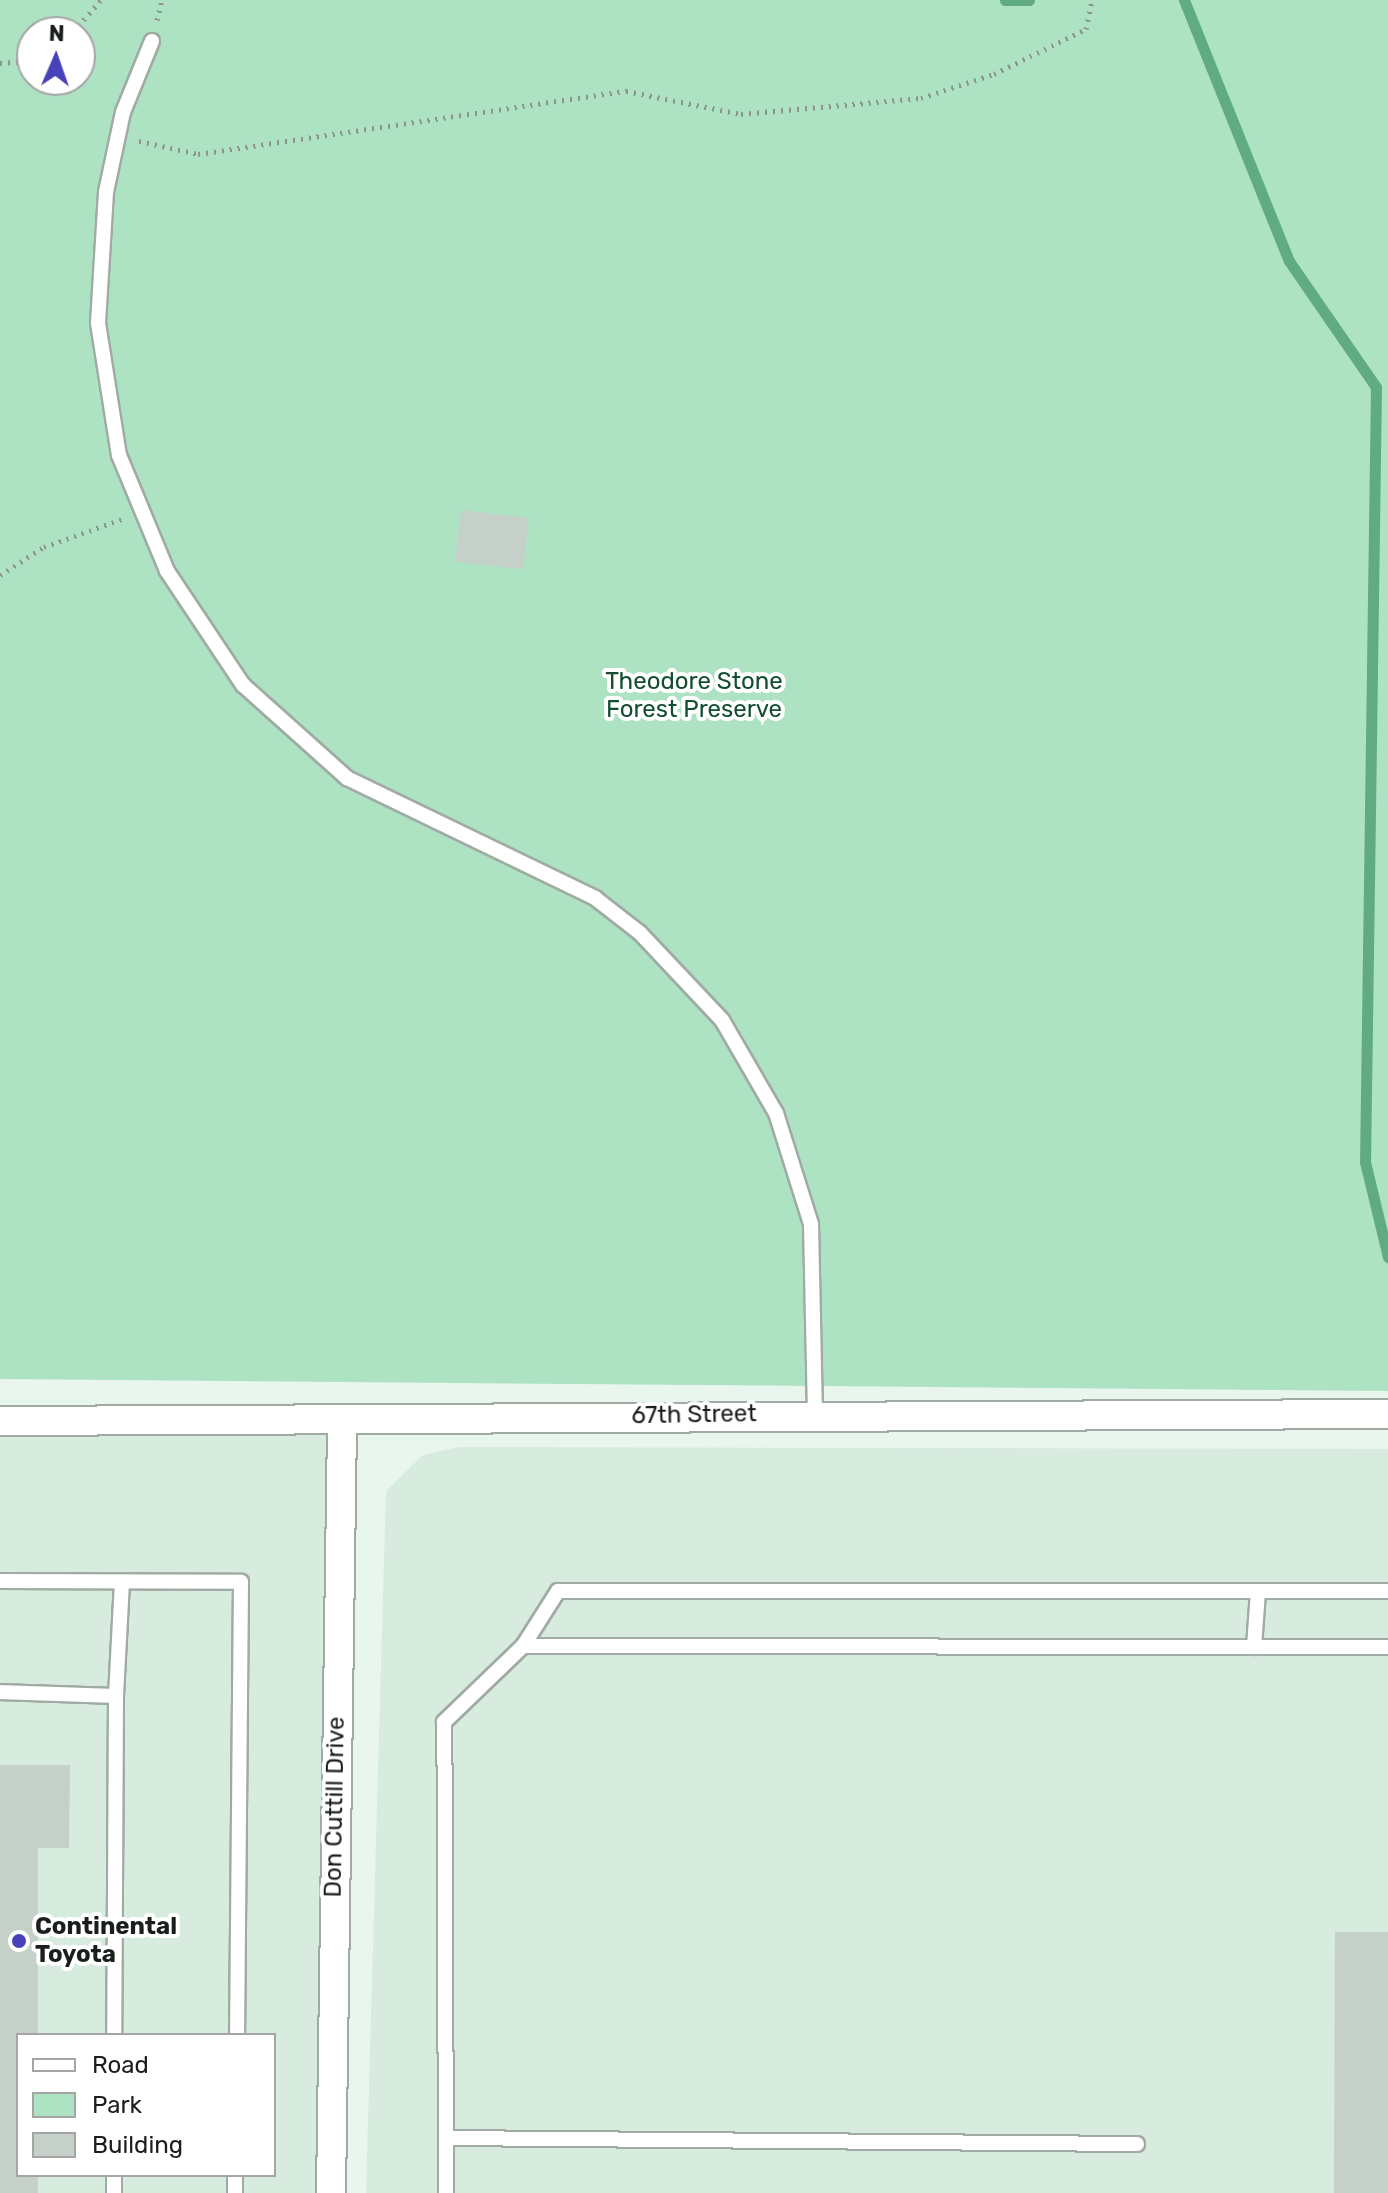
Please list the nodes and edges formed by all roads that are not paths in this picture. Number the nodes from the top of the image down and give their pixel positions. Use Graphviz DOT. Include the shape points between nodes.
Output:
graph roads {
  1 [pos="152,41"];
  2 [pos="815,1412"];
  3 [pos="1388,1414"];
  4 [pos="0,1421"];
  5 [pos="342,1422"];
  6 [pos="0,1581"];
  7 [pos="122,1582"];
  8 [pos="1258,1591"];
  9 [pos="1388,1591"];
  10 [pos="523,1646"];
  11 [pos="1254,1647"];
  12 [pos="1388,1647"];
  13 [pos="0,1692"];
  14 [pos="116,1696"];
  15 [pos="114,2033"];
  16 [pos="237,2033"];
  17 [pos="446,2138"];
  18 [pos="1137,2144"];
  19 [pos="331,2193"];
  20 [pos="446,2193"];
  1 -- 2 [label="lane" via="118,137 97,252 98,323 119,455 139,513 204,631 243,685 293,733 384,798 595,898 640,933 722,1020 776,1113 811,1224"];
  2 -- 3 [label="street, 67th Street"];
  2 -- 5 [label="street, 67th Street"];
  4 -- 5 [label="street, 67th Street"];
  5 -- 19 [label="street, Don Cuttill Drive"];
  6 -- 7 [label="lane"];
  7 -- 14 [label="lane"];
  7 -- 16 [label="lane" via="241,1582"];
  8 -- 9 [label="lane"];
  8 -- 10 [label="lane" via="558,1591"];
  8 -- 11 [label="lane"];
  10 -- 11 [label="lane"];
  10 -- 17 [label="lane" via="444,1722"];
  11 -- 12 [label="lane"];
  13 -- 14 [label="lane"];
  14 -- 15 [label="lane"];
  17 -- 18 [label="lane"];
  17 -- 20 [label="lane"];
}
